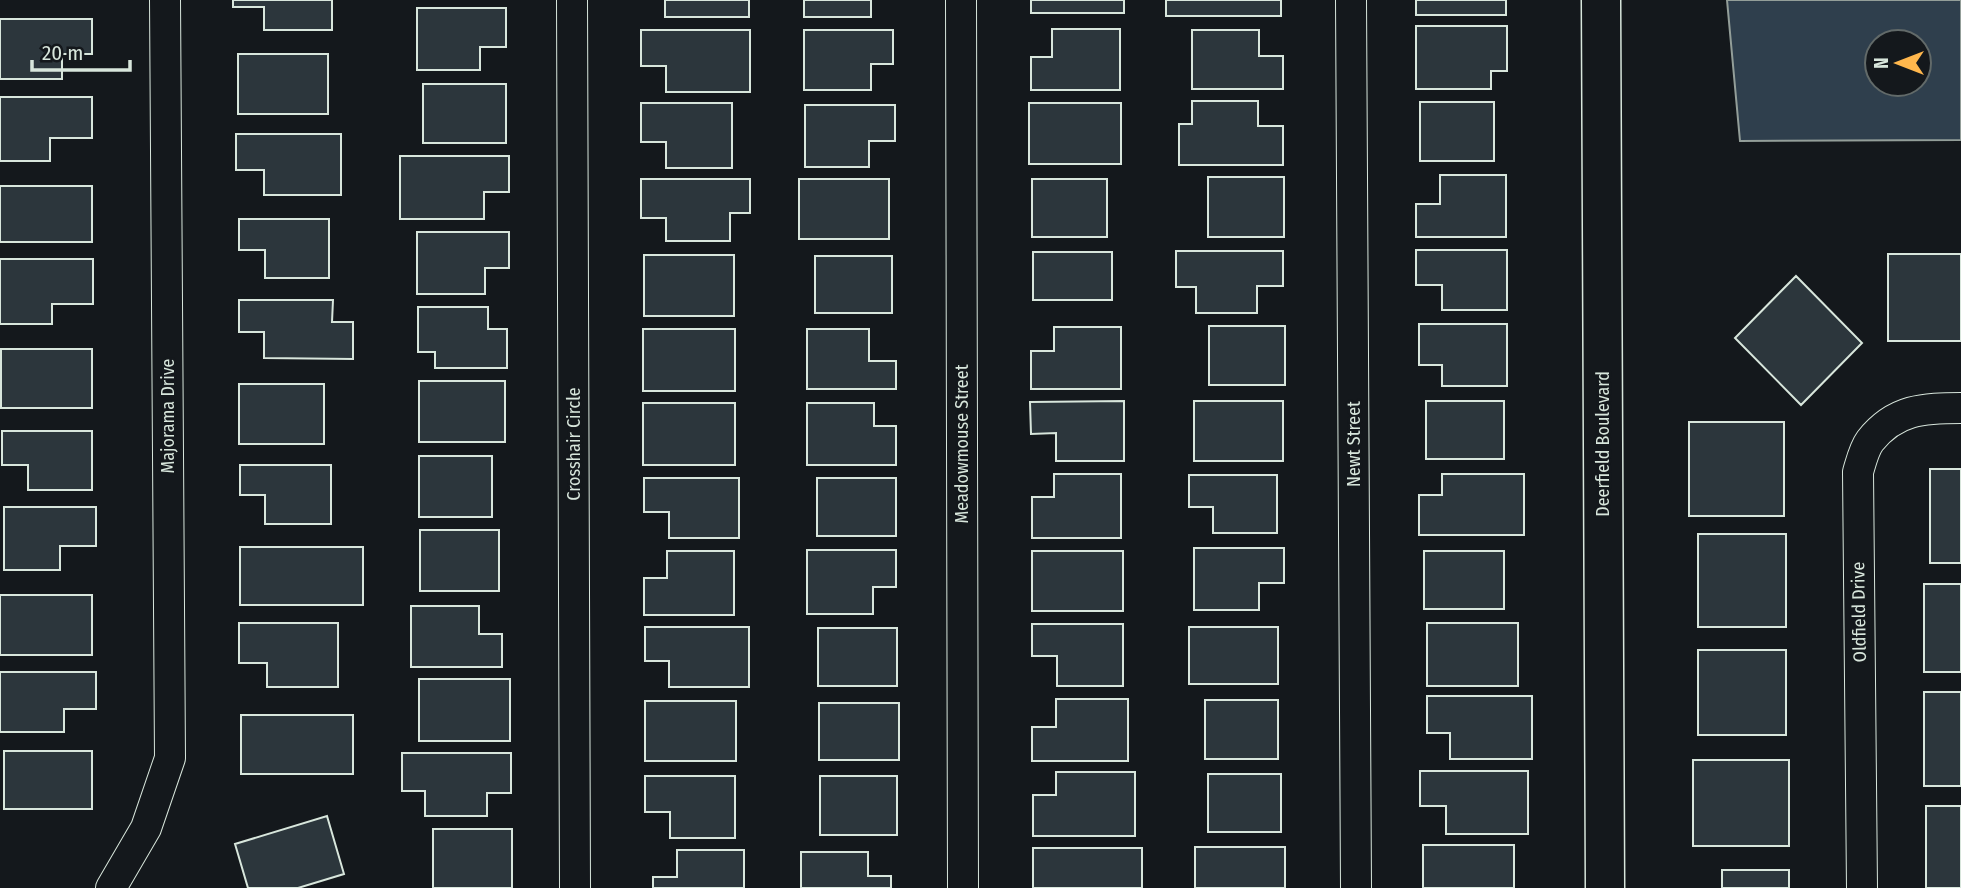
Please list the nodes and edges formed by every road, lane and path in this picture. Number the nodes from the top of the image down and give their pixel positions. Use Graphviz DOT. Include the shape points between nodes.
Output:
graph roads {
  1 [pos="165,0"];
  2 [pos="572,0"];
  3 [pos="961,0"];
  4 [pos="1351,0"];
  5 [pos="1601,0"];
  6 [pos="1961,408"];
  7 [pos="111,888"];
  8 [pos="575,888"];
  9 [pos="963,888"];
  10 [pos="1356,888"];
  11 [pos="1605,888"];
  12 [pos="1862,888"];
  1 -- 7 [label="street, Majorama Drive" via="170,758 146,828"];
  2 -- 8 [label="street, Crosshair Circle"];
  3 -- 9 [label="street, Meadowmouse Street"];
  4 -- 10 [label="street, Newt Street"];
  5 -- 11 [label="street, Deerfield Boulevard"];
  6 -- 12 [label="street, Oldfield Drive" via="1926,408 1893,419 1869,442 1858,472"];
}
